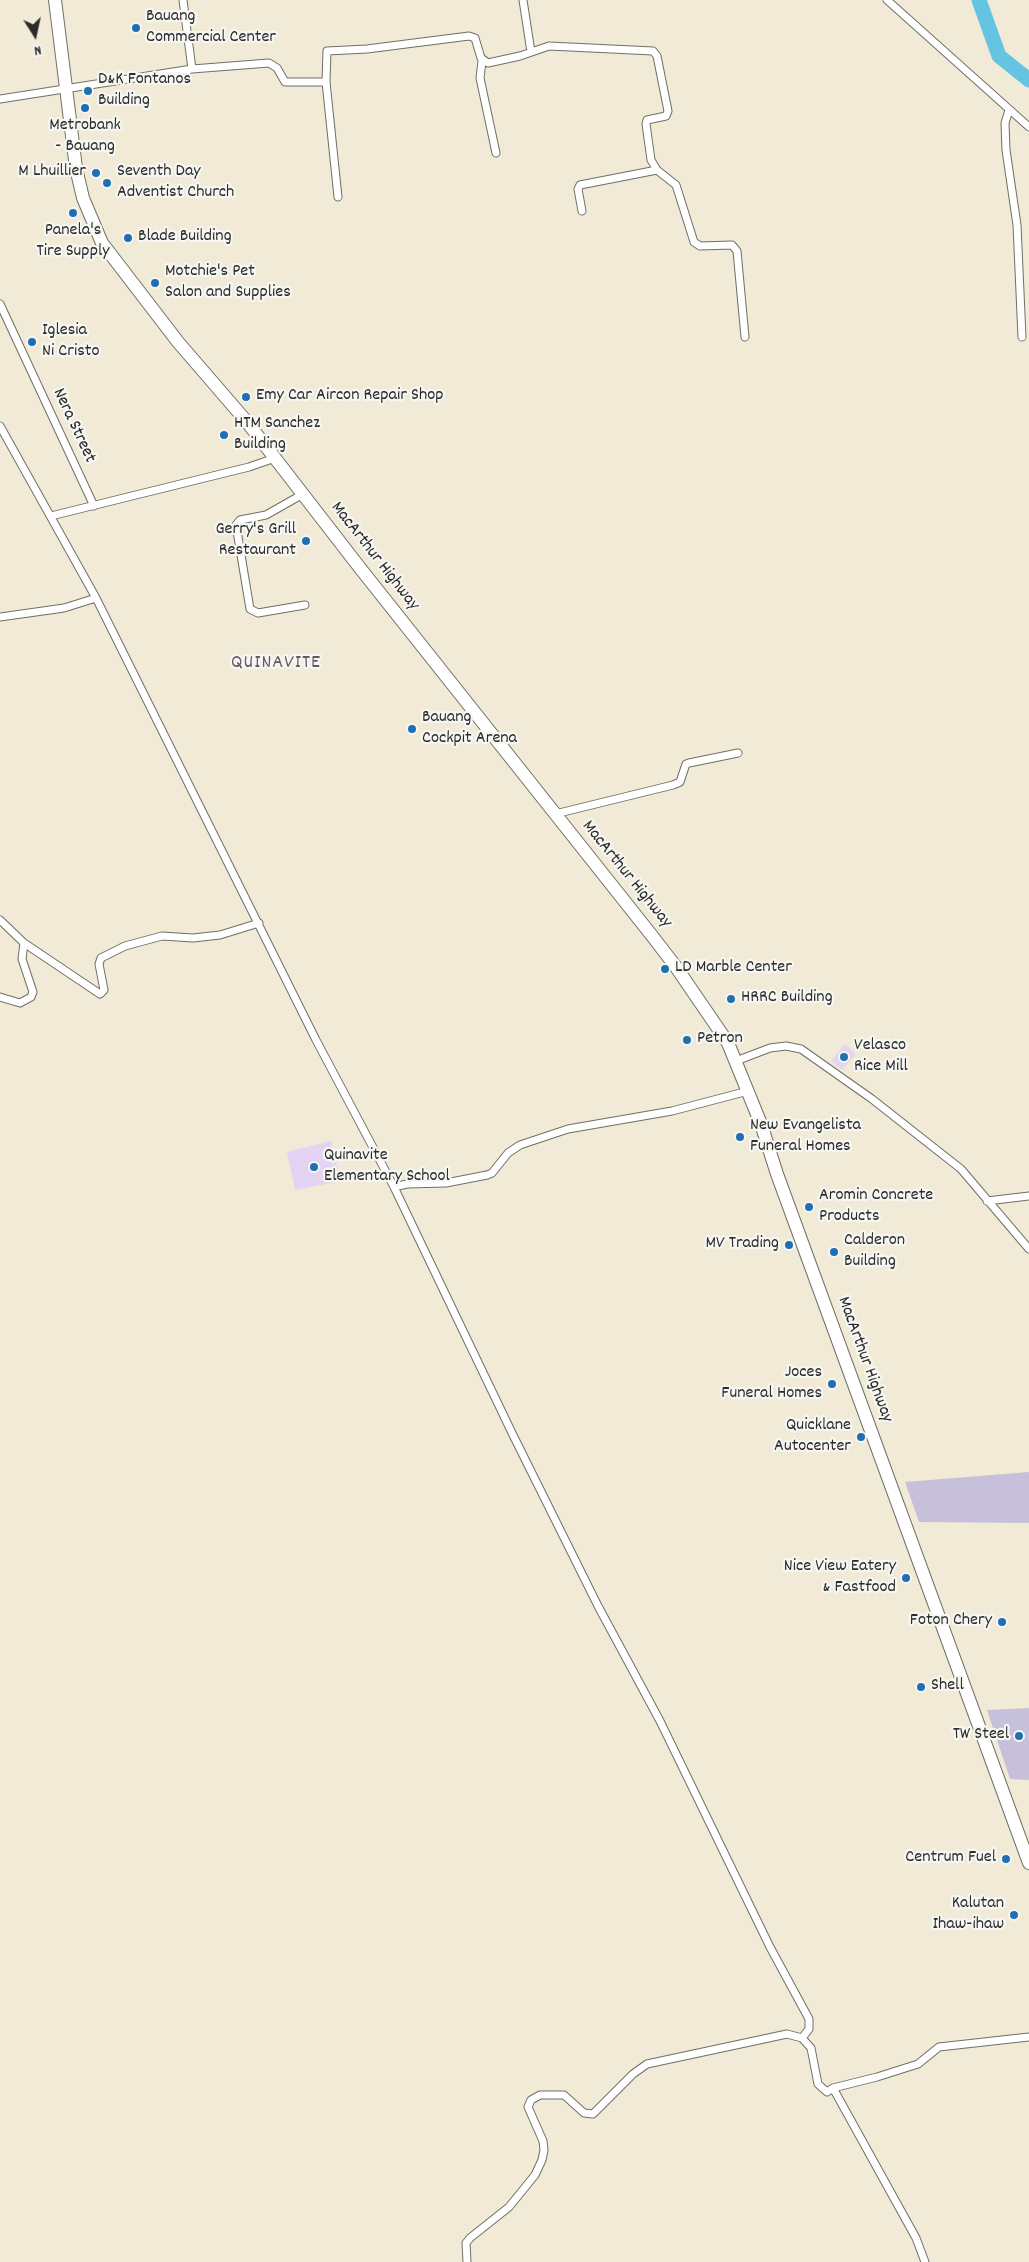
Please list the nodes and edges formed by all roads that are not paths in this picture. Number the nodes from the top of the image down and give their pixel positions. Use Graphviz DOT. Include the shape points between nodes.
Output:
graph roads {
  1 [pos="56,0"];
  2 [pos="183,0"];
  3 [pos="523,0"];
  4 [pos="887,0"];
  5 [pos="531,52"];
  6 [pos="482,61"];
  7 [pos="192,69"];
  8 [pos="326,82"];
  9 [pos="66,88"];
  10 [pos="0,99"];
  11 [pos="1009,110"];
  12 [pos="1029,127"];
  13 [pos="496,153"];
  14 [pos="657,170"];
  15 [pos="338,197"];
  16 [pos="582,211"];
  17 [pos="0,304"];
  18 [pos="745,337"];
  19 [pos="1022,337"];
  20 [pos="0,426"];
  21 [pos="274,458"];
  22 [pos="303,494"];
  23 [pos="94,506"];
  24 [pos="51,516"];
  25 [pos="96,598"];
  26 [pos="305,605"];
  27 [pos="0,617"];
  28 [pos="738,753"];
  29 [pos="555,814"];
  30 [pos="0,920"];
  31 [pos="259,924"];
  32 [pos="24,943"];
  33 [pos="0,997"];
  34 [pos="736,1061"];
  35 [pos="748,1091"];
  36 [pos="394,1187"];
  37 [pos="1029,1196"];
  38 [pos="987,1201"];
  39 [pos="1029,1249"];
  40 [pos="1029,1863"];
  41 [pos="1029,2037"];
  42 [pos="802,2038"];
  43 [pos="832,2088"];
  44 [pos="468,2262"];
  45 [pos="925,2262"];
  1 -- 9 [label="highway, MacArthur Highway"];
  2 -- 7 [label="street"];
  3 -- 5 [label="street"];
  4 -- 11 [label="street"];
  5 -- 6 [label="street" via="488,63"];
  5 -- 14 [label="street" via="549,46 656,53 668,110 666,116 647,120 646,124 651,160"];
  6 -- 8 [label="street" via="473,36 367,49 330,50 326,53"];
  6 -- 13 [label="street" via="480,78"];
  7 -- 8 [label="street" via="269,63 277,68 285,82"];
  7 -- 9 [label="street"];
  8 -- 15 [label="street"];
  9 -- 10 [label="street"];
  9 -- 21 [label="highway, MacArthur Highway" via="76,168 83,198 102,243"];
  11 -- 12 [label="street"];
  11 -- 19 [label="street" via="1005,123 1006,150 1017,225"];
  14 -- 16 [label="street" via="580,186"];
  14 -- 18 [label="street" via="676,185 694,242 700,246 732,245 737,251"];
  17 -- 23 [label="street, Nera Street"];
  20 -- 24 [label="street"];
  21 -- 22 [label="highway, MacArthur Highway"];
  21 -- 23 [label="street"];
  22 -- 26 [label="street" via="266,515 240,520 236,525 250,609 258,613"];
  22 -- 29 [label="highway, MacArthur Highway"];
  23 -- 24 [label="street"];
  24 -- 25 [label="street"];
  25 -- 27 [label="street" via="64,608"];
  25 -- 31 [label="street"];
  28 -- 29 [label="street" via="686,764 680,782 673,785"];
  29 -- 34 [label="highway, MacArthur Highway" via="676,967 728,1043"];
  30 -- 32 [label="street"];
  31 -- 32 [label="street" via="220,936 162,936 125,946 101,958 98,964 104,990 102,994"];
  31 -- 36 [label="street"];
  32 -- 33 [label="street" via="22,958 33,992 31,997 20,1003"];
  34 -- 35 [label="highway, MacArthur Highway"];
  34 -- 38 [label="street" via="770,1048 786,1046 800,1049 872,1099 961,1169"];
  35 -- 36 [label="street" via="672,1111 568,1129 520,1146 508,1153 487,1175 446,1183"];
  35 -- 40 [label="highway, MacArthur Highway"];
  36 -- 42 [label="street" via="556,1520 809,2019 809,2029"];
  37 -- 38 [label="street"];
  38 -- 39 [label="street"];
  41 -- 43 [label="street" via="939,2047 918,2064"];
  42 -- 43 [label="street" via="811,2048 818,2084 825,2091"];
  42 -- 44 [label="street" via="787,2034 647,2064 594,2114 584,2113 564,2095 534,2098 528,2106 543,2141 542,2160 535,2175 509,2207 470,2238 466,2244"];
  43 -- 45 [label="street" via="916,2238"];
}
